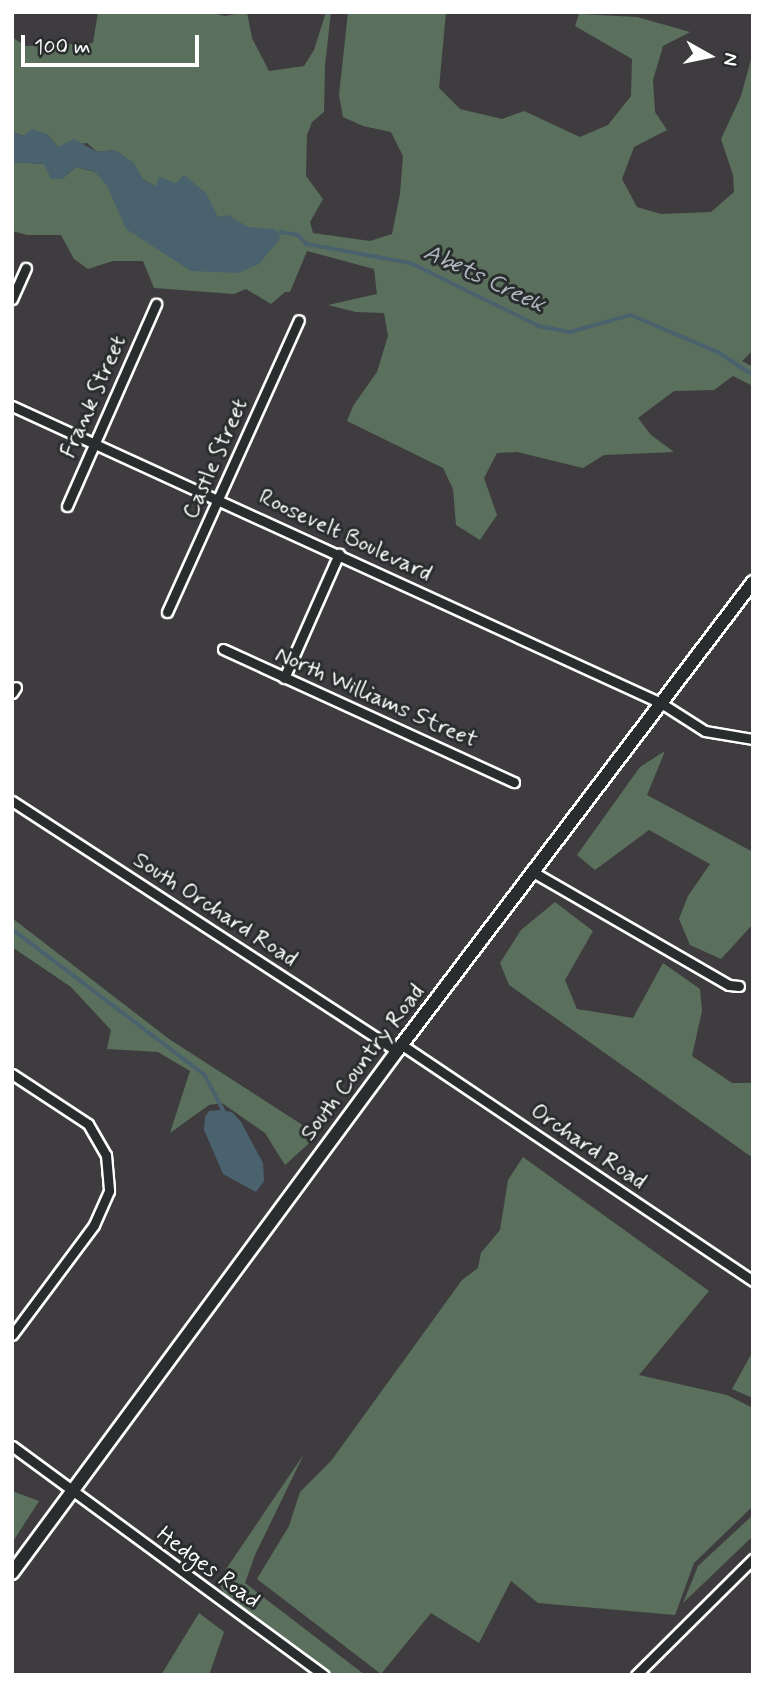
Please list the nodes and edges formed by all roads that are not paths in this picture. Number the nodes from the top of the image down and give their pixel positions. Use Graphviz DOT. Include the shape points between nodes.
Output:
graph roads {
  1 [pos="26,268"];
  2 [pos="12,299"];
  3 [pos="156,304"];
  4 [pos="299,320"];
  5 [pos="12,406"];
  6 [pos="94,443"];
  7 [pos="219,500"];
  8 [pos="66,506"];
  9 [pos="339,554"];
  10 [pos="753,582"];
  11 [pos="167,612"];
  12 [pos="223,649"];
  13 [pos="284,678"];
  14 [pos="662,703"];
  15 [pos="753,738"];
  16 [pos="514,782"];
  17 [pos="12,800"];
  18 [pos="533,872"];
  19 [pos="739,986"];
  20 [pos="400,1048"];
  21 [pos="14,1079"];
  22 [pos="753,1281"];
  23 [pos="12,1335"];
  24 [pos="12,1446"];
  25 [pos="71,1491"];
  26 [pos="753,1559"];
  27 [pos="12,1573"];
  28 [pos="324,1675"];
  29 [pos="636,1675"];
  1 -- 2 [label="street"];
  3 -- 6 [label="street, Frank Street"];
  4 -- 7 [label="street, Castle Street"];
  5 -- 6 [label="street, Roosevelt Boulevard"];
  6 -- 7 [label="street, Roosevelt Boulevard"];
  6 -- 8 [label="street, Frank Street"];
  7 -- 9 [label="street, Roosevelt Boulevard"];
  7 -- 11 [label="street, Castle Street"];
  9 -- 13 [label="street"];
  9 -- 14 [label="street, Roosevelt Boulevard"];
  10 -- 14 [label="main road, South Country Road"];
  12 -- 13 [label="street, North Williams Street"];
  13 -- 16 [label="street, North Williams Street"];
  14 -- 15 [label="street, Roosevelt Boulevard" via="705,732"];
  14 -- 18 [label="main road, South Country Road"];
  17 -- 20 [label="street, South Orchard Road"];
  18 -- 19 [label="street" via="729,985"];
  18 -- 20 [label="main road, South Country Road"];
  20 -- 22 [label="street, Orchard Road"];
  20 -- 25 [label="main road, South Country Road"];
  21 -- 23 [label="street" via="88,1124 106,1155 109,1191 94,1225"];
  24 -- 25 [label="street, Hedges Road"];
  25 -- 27 [label="main road, South Country Road"];
  25 -- 28 [label="street, Hedges Road"];
  26 -- 29 [label="street"];
}
